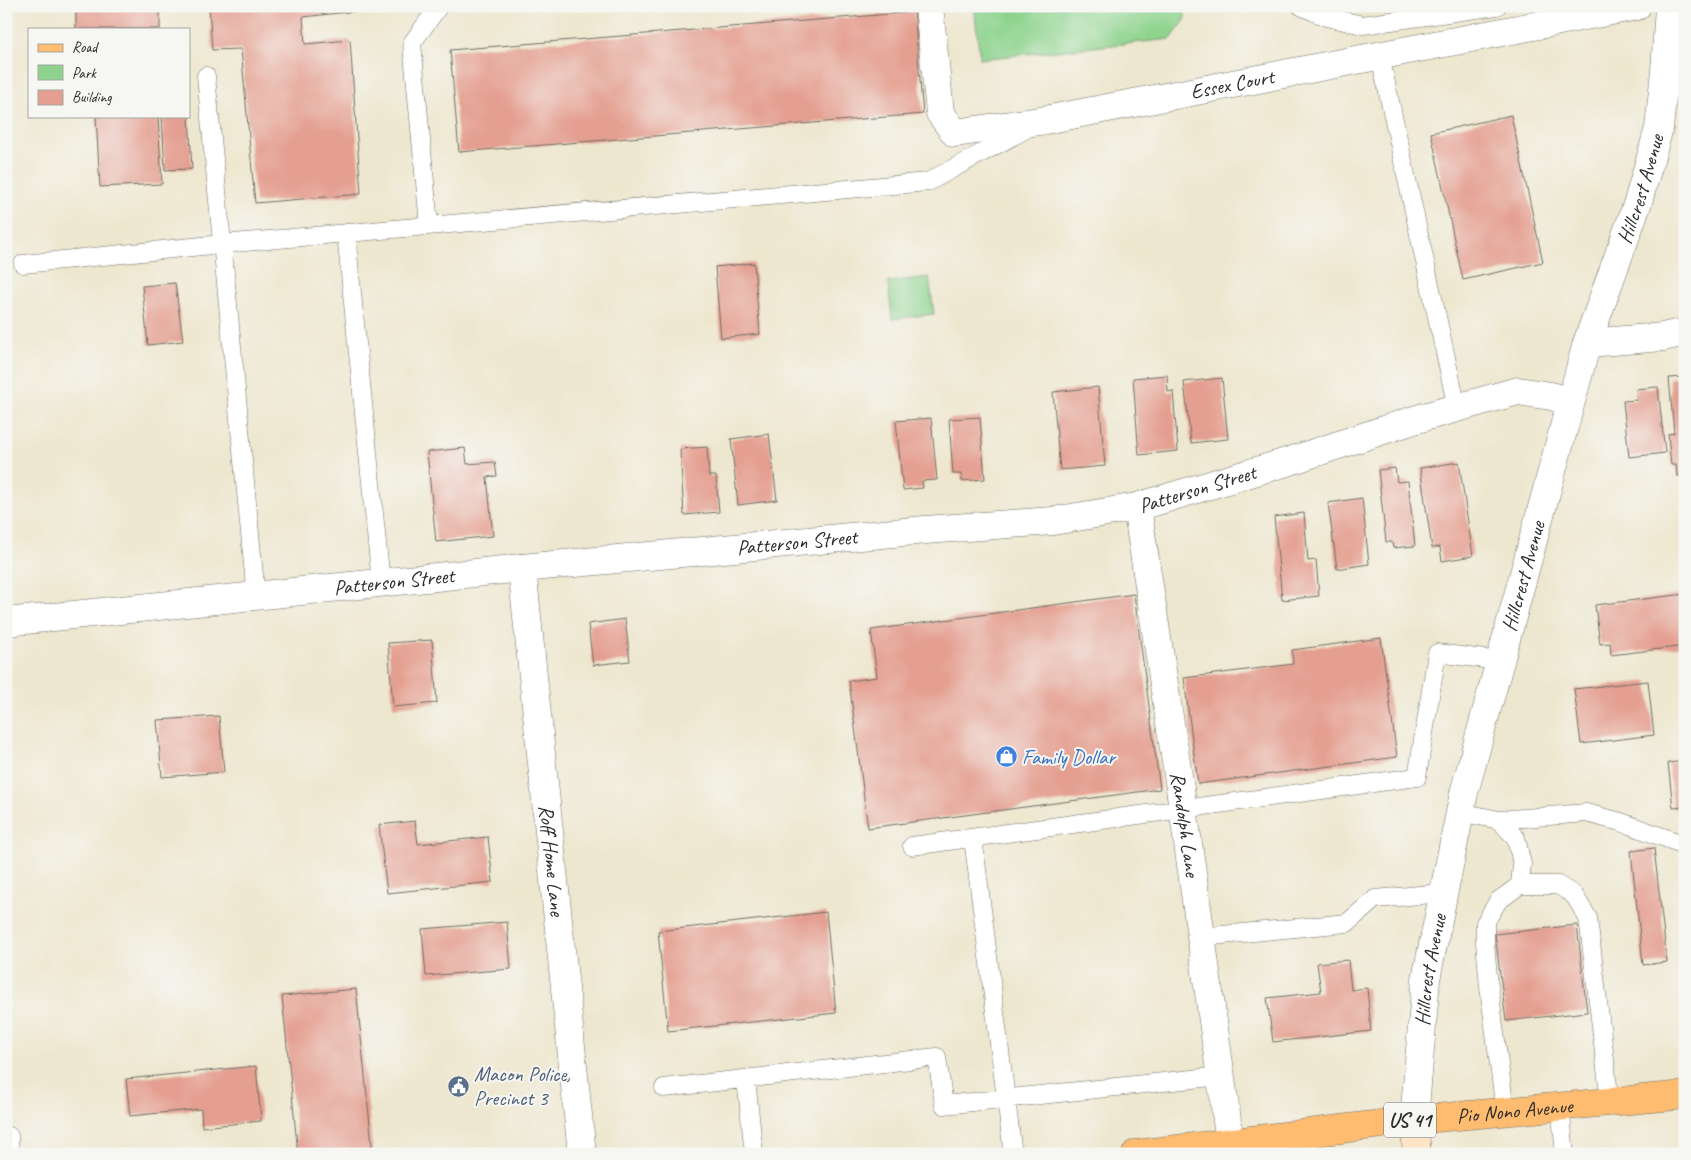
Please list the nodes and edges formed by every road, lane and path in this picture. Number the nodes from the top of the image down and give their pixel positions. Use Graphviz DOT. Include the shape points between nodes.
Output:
graph roads {
  1 [pos="439,6"];
  2 [pos="930,6"];
  3 [pos="1301,6"];
  4 [pos="1497,6"];
  5 [pos="1638,6"];
  6 [pos="1669,6"];
  7 [pos="1380,56"];
  8 [pos="206,76"];
  9 [pos="1040,121"];
  10 [pos="429,226"];
  11 [pos="346,233"];
  12 [pos="222,244"];
  13 [pos="23,264"];
  14 [pos="1685,332"];
  15 [pos="1587,343"];
  16 [pos="1570,402"];
  17 [pos="1457,408"];
  18 [pos="1137,507"];
  19 [pos="522,568"];
  20 [pos="381,583"];
  21 [pos="256,596"];
  22 [pos="6,622"];
  23 [pos="1500,661"];
  24 [pos="1183,808"];
  25 [pos="1460,812"];
  26 [pos="1499,820"];
  27 [pos="974,838"];
  28 [pos="1685,845"];
  29 [pos="912,846"];
  30 [pos="1520,885"];
  31 [pos="1444,893"];
  32 [pos="1201,937"];
  33 [pos="1221,1076"];
  34 [pos="746,1079"];
  35 [pos="664,1088"];
  36 [pos="1685,1095"];
  37 [pos="1006,1099"];
  38 [pos="1610,1102"];
  39 [pos="1560,1106"];
  40 [pos="1505,1111"];
  41 [pos="1414,1120"];
  42 [pos="9,1136"];
  43 [pos="1230,1142"];
  44 [pos="10,1154"];
  45 [pos="582,1154"];
  46 [pos="754,1154"];
  47 [pos="1013,1154"];
  48 [pos="1136,1154"];
  49 [pos="1417,1154"];
  50 [pos="1565,1154"];
  1 -- 10 [label="lane" via="412,43"];
  2 -- 9 [label="street, Essex Court" via="940,114 955,133"];
  3 -- 4 [label="lane" via="1326,17 1363,25"];
  5 -- 7 [label="street, Essex Court"];
  6 -- 15 [label="street, Hillcrest Avenue" via="1659,128 1638,202"];
  7 -- 9 [label="street, Essex Court"];
  7 -- 17 [label="lane"];
  8 -- 12 [label="lane"];
  9 -- 10 [label="lane" via="928,182"];
  10 -- 11 [label="lane"];
  11 -- 12 [label="lane"];
  11 -- 20 [label="lane"];
  12 -- 13 [label="lane"];
  12 -- 21 [label="lane"];
  14 -- 15 [label="street" via="1663,337"];
  15 -- 16 [label="street, Hillcrest Avenue"];
  16 -- 17 [label="street, Patterson Street" via="1518,391"];
  16 -- 23 [label="street, Hillcrest Avenue"];
  17 -- 18 [label="street, Patterson Street"];
  18 -- 19 [label="street, Patterson Street" via="1053,521"];
  18 -- 24 [label="street, Randolph Lane"];
  19 -- 20 [label="street, Patterson Street"];
  19 -- 45 [label="street, Roff Home Lane"];
  20 -- 21 [label="street, Patterson Street"];
  21 -- 22 [label="street, Patterson Street"];
  23 -- 24 [label="lane" via="1437,653 1417,777"];
  23 -- 25 [label="street, Hillcrest Avenue"];
  24 -- 27 [label="lane"];
  24 -- 32 [label="street, Randolph Lane"];
  25 -- 26 [label="lane"];
  25 -- 31 [label="street, Hillcrest Avenue"];
  26 -- 28 [label="lane" via="1586,813"];
  26 -- 30 [label="lane" via="1516,838 1522,864"];
  27 -- 29 [label="lane"];
  27 -- 37 [label="lane"];
  30 -- 38 [label="lane" via="1558,885 1574,895 1588,918"];
  30 -- 40 [label="lane" via="1498,901 1485,923 1489,987"];
  31 -- 32 [label="lane" via="1375,899 1347,922"];
  31 -- 41 [label="street, Hillcrest Avenue" via="1426,979"];
  32 -- 33 [label="street, Randolph Lane"];
  33 -- 37 [label="lane"];
  33 -- 43 [label="street, Randolph Lane"];
  34 -- 35 [label="lane"];
  34 -- 37 [label="lane" via="937,1057 944,1104"];
  34 -- 46 [label="lane"];
  36 -- 38 [label="main road, Pio Nono Avenue / US 41"];
  37 -- 47 [label="lane"];
  38 -- 39 [label="main road, Pio Nono Avenue / US 41"];
  39 -- 40 [label="main road, Pio Nono Avenue / US 41"];
  39 -- 50 [label="lane"];
  40 -- 41 [label="main road, Pio Nono Avenue / US 41"];
  41 -- 43 [label="main road, Pio Nono Avenue / US 41"];
  41 -- 49 [label="street, Hillcrest Avenue"];
  42 -- 44 [label="lane"];
  43 -- 48 [label="main road, Pio Nono Avenue / US 41"];
}
